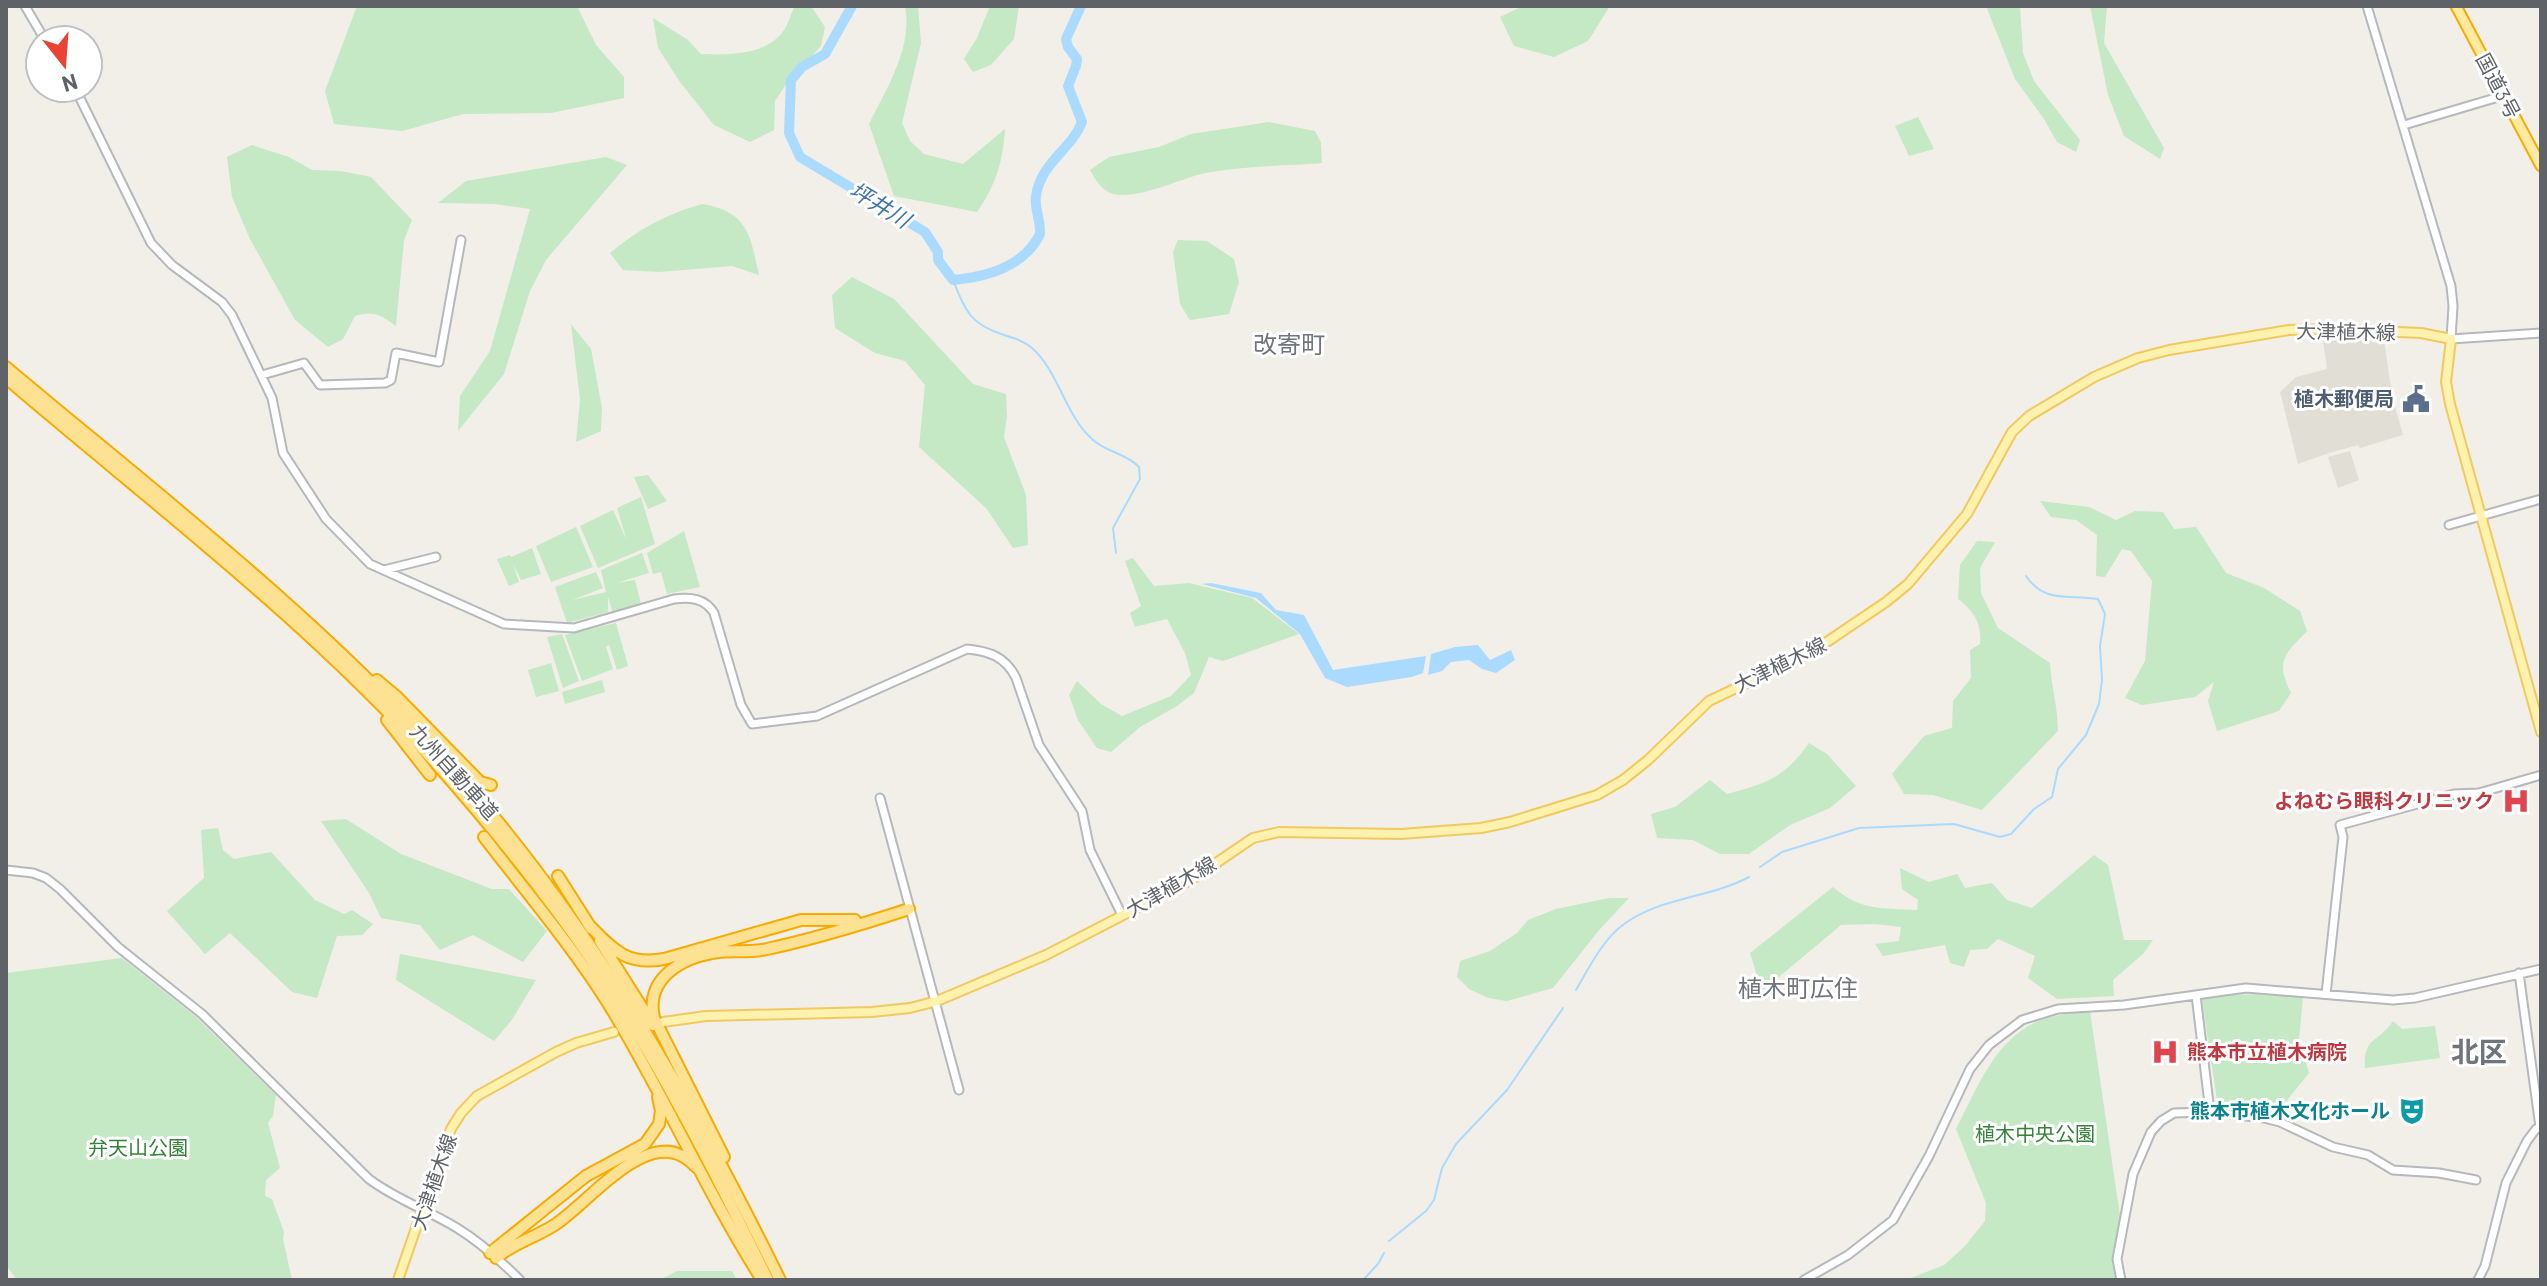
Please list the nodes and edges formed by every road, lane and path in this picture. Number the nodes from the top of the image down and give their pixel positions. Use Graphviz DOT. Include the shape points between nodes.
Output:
graph roads {
  1 [pos="25,6"];
  2 [pos="2367,6"];
  3 [pos="2456,6"];
  4 [pos="36,24"];
  5 [pos="2502,96"];
  6 [pos="83,104"];
  7 [pos="2404,125"];
  8 [pos="2541,166"];
  9 [pos="461,240"];
  10 [pos="2541,333"];
  11 [pos="2451,339"];
  12 [pos="6,367"];
  13 [pos="262,375"];
  14 [pos="6,378"];
  15 [pos="2541,499"];
  16 [pos="2480,515"];
  17 [pos="2449,525"];
  18 [pos="436,557"];
  19 [pos="384,570"];
  20 [pos="274,594"];
  21 [pos="315,642"];
  22 [pos="2541,732"];
  23 [pos="430,775"];
  24 [pos="2541,775"];
  25 [pos="491,785"];
  26 [pos="880,798"];
  27 [pos="484,837"];
  28 [pos="6,870"];
  29 [pos="558,876"];
  30 [pos="909,909"];
  31 [pos="1122,915"];
  32 [pos="588,924"];
  33 [pos="2541,969"];
  34 [pos="2519,973"];
  35 [pos="2326,994"];
  36 [pos="2196,995"];
  37 [pos="937,1001"];
  38 [pos="663,1022"];
  39 [pos="614,1032"];
  40 [pos="636,1053"];
  41 [pos="674,1058"];
  42 [pos="959,1090"];
  43 [pos="2210,1112"];
  44 [pos="2541,1127"];
  45 [pos="2476,1180"];
  46 [pos="713,1196"];
  47 [pos="424,1210"];
  48 [pos="493,1255"];
  49 [pos="770,1259"];
  50 [pos="398,1280"];
  51 [pos="520,1280"];
  52 [pos="765,1280"];
  53 [pos="780,1280"];
  54 [pos="1804,1280"];
  55 [pos="2121,1280"];
  56 [pos="2478,1280"];
  1 -- 4 [label="street"];
  2 -- 7 [label="street"];
  3 -- 5 [label="highway, 国道3号"];
  5 -- 7 [label="street"];
  5 -- 8 [label="highway, 国道3号"];
  6 -- 13 [label="street" via="151,243 227,309"];
  7 -- 11 [label="street" via="2451,286"];
  9 -- 13 [label="street" via="439,362 396,353 391,380 385,383 320,385 304,363"];
  10 -- 11 [label="street"];
  11 -- 16 [label="main road" via="2446,382"];
  11 -- 31 [label="main road, 大津植木線" via="2421,333 2289,330 2169,350 2108,370 2021,422 2000,449 1967,514 1908,584 1812,652 1709,701 1609,789 1481,828 1269,834 1246,841 1191,880"];
  12 -- 20 [label="highway, 九州自動車道"];
  13 -- 19 [label="street" via="283,453 326,519 370,564"];
  14 -- 21 [label="highway, 九州自動車道"];
  15 -- 16 [label="street"];
  16 -- 17 [label="street"];
  16 -- 22 [label="main road"];
  18 -- 19 [label="street"];
  19 -- 31 [label="street" via="504,624 574,628 674,599 704,601 714,613 741,705 752,724 817,716 967,649 998,656 1016,678 1042,751 1082,811 1090,850"];
  20 -- 25 [label="highway" via="396,696 480,782"];
  20 -- 49 [label="highway, 九州自動車道" via="437,750 549,886 660,1054"];
  21 -- 23 [label="highway"];
  21 -- 52 [label="highway, 九州自動車道" via="442,770 577,941 693,1132"];
  24 -- 35 [label="street" via="2340,825"];
  26 -- 30 [label="street"];
  27 -- 40 [label="highway" via="592,979"];
  28 -- 47 [label="street" via="46,878 60,889 118,947 202,1014 369,1179"];
  29 -- 32 [label="highway"];
  30 -- 32 [label="highway" via="853,921 801,920 655,961 623,956"];
  30 -- 37 [label="street"];
  30 -- 41 [label="highway" via="766,949 711,953 675,967 658,982 652,1003"];
  31 -- 37 [label="main road, 大津植木線" via="1024,965"];
  32 -- 41 [label="highway"];
  33 -- 34 [label="street"];
  34 -- 35 [label="street" via="2415,998"];
  34 -- 44 [label="street"];
  35 -- 36 [label="street" via="2246,988"];
  36 -- 43 [label="street"];
  36 -- 54 [label="street" via="2045,1011 2011,1027 1970,1069 1893,1220"];
  37 -- 38 [label="main road, 大津植木線" via="872,1012"];
  37 -- 42 [label="street"];
  39 -- 47 [label="main road, 大津植木線" via="566,1047 477,1096 451,1129"];
  40 -- 46 [label="highway"];
  40 -- 48 [label="highway" via="661,1105 654,1136 586,1176"];
  41 -- 49 [label="highway"];
  43 -- 45 [label="street" via="2280,1122 2324,1144 2368,1155 2393,1170"];
  43 -- 55 [label="street" via="2174,1113 2161,1121 2144,1146 2120,1240"];
  44 -- 56 [label="street" via="2527,1141 2506,1183"];
  46 -- 48 [label="highway" via="687,1158 673,1151 650,1152 559,1222"];
  46 -- 52 [label="highway"];
  47 -- 48 [label="street"];
  47 -- 50 [label="main road, 大津植木線"];
  48 -- 51 [label="street"];
  49 -- 53 [label="highway, 九州自動車道"];
}
